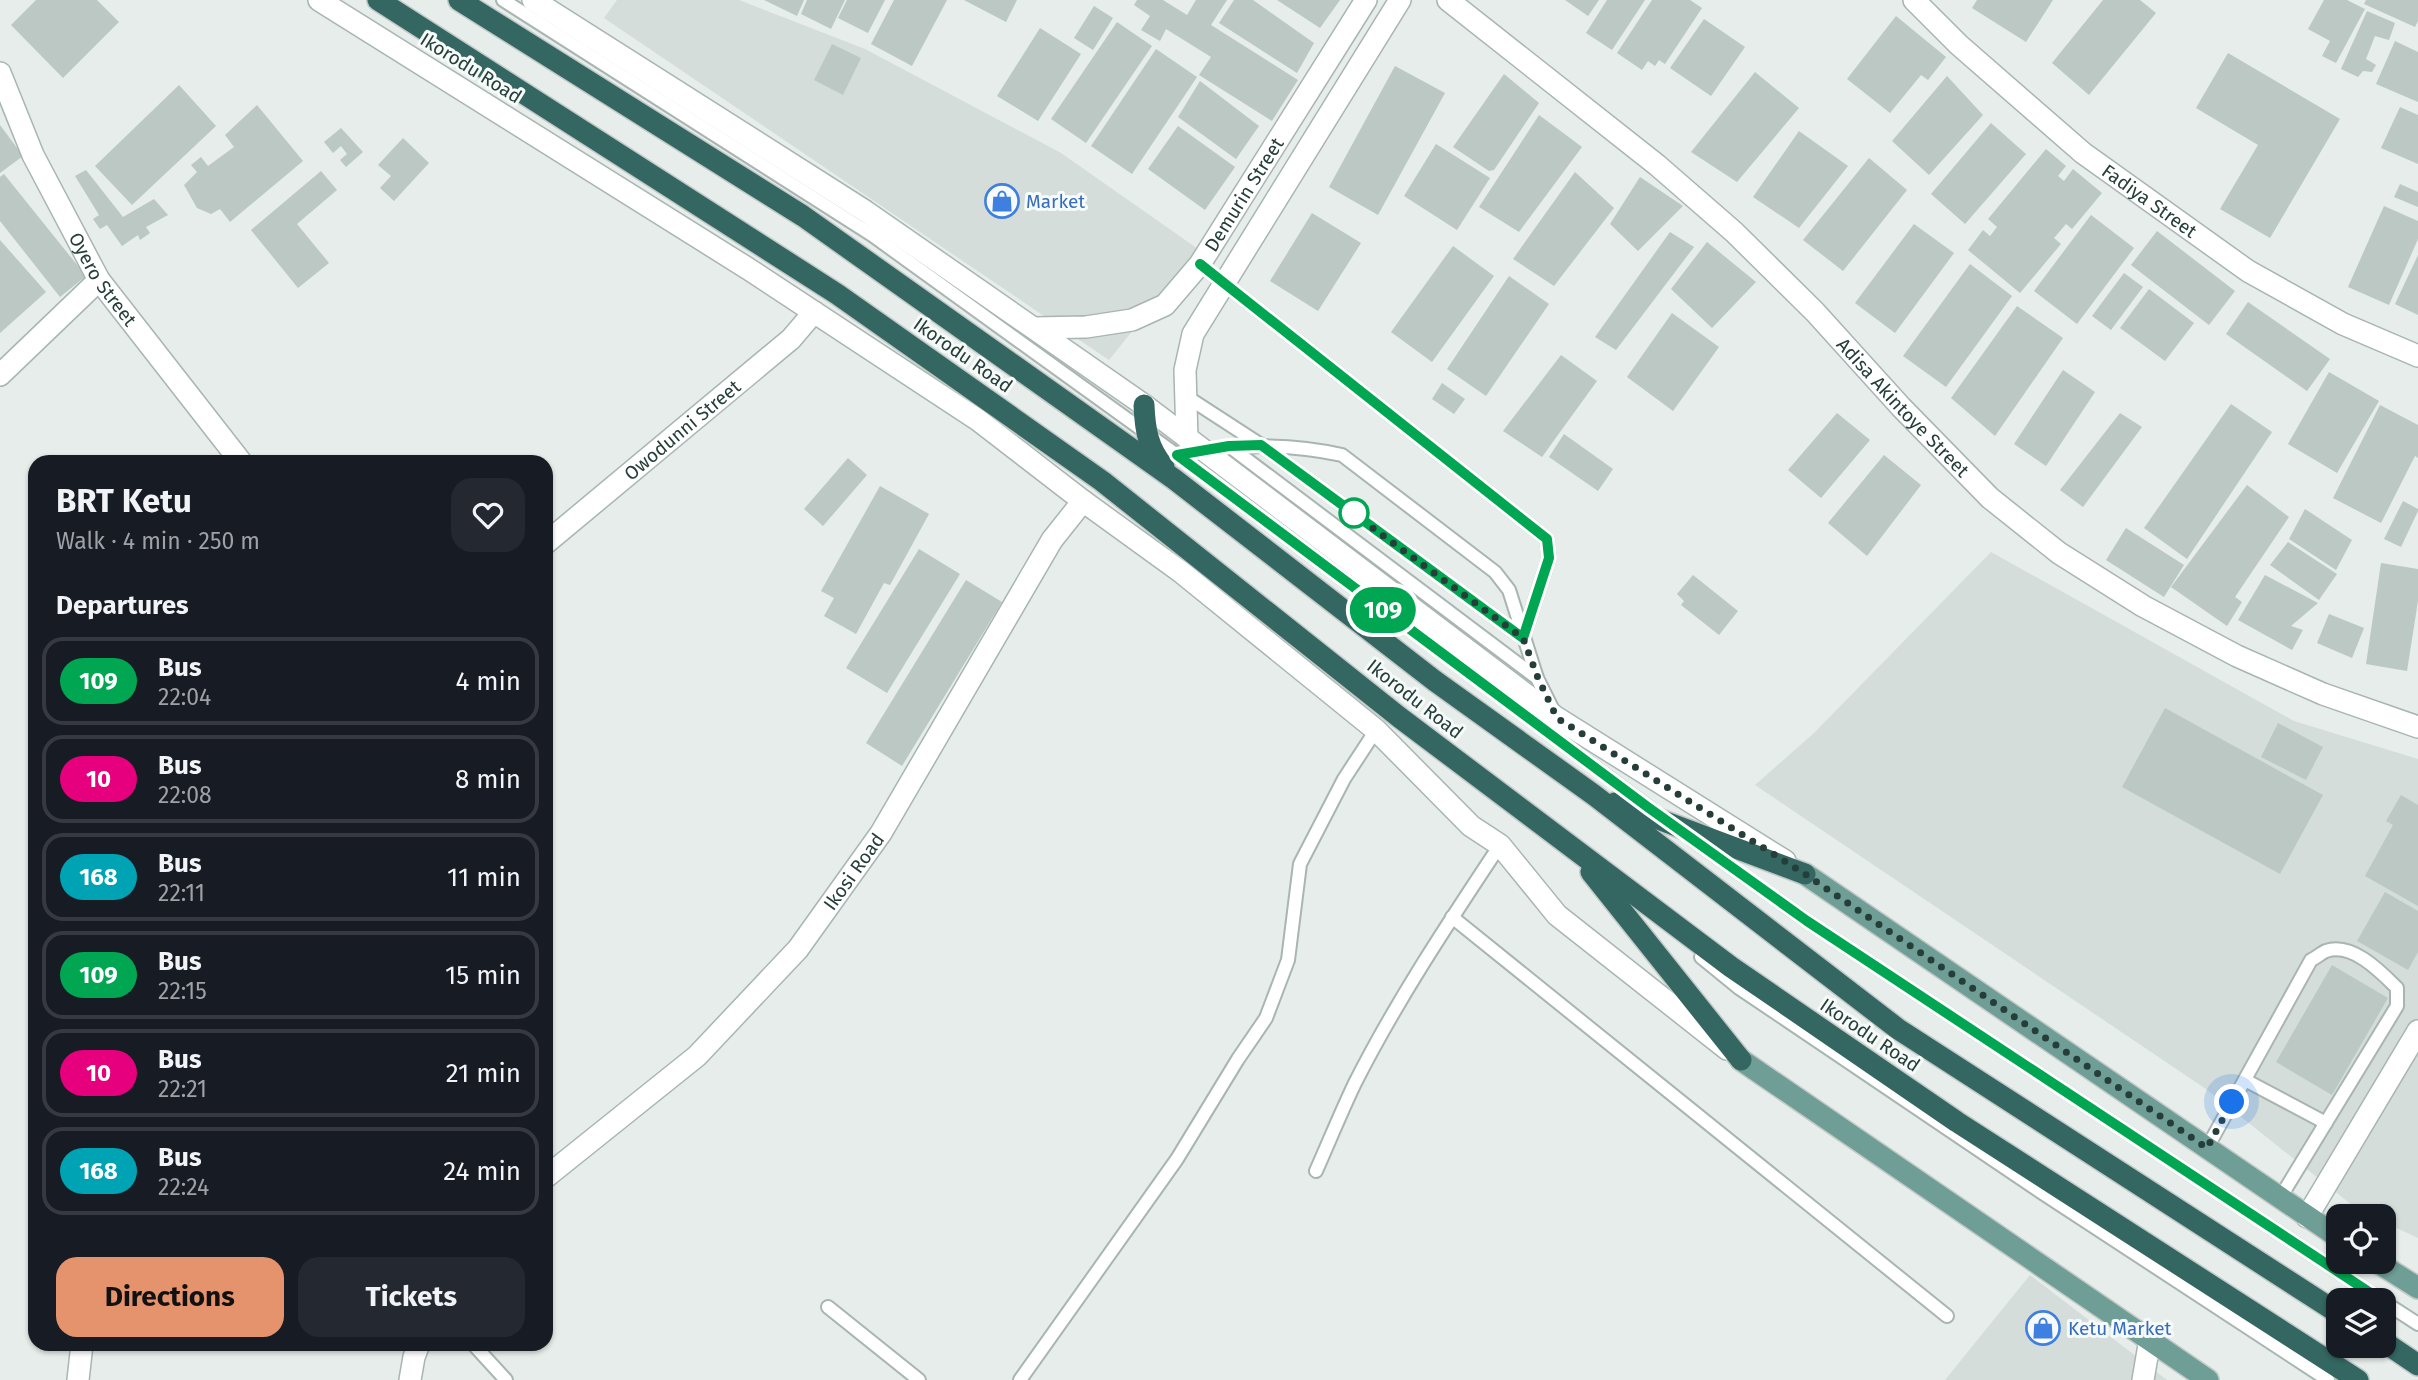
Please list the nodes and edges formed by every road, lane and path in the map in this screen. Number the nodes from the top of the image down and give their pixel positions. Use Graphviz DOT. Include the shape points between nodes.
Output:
graph roads {
  1 [pos="319,0"];
  2 [pos="379,0"];
  3 [pos="459,0"];
  4 [pos="503,0"];
  5 [pos="534,0"];
  6 [pos="1366,0"];
  7 [pos="1400,0"];
  8 [pos="1448,0"];
  9 [pos="1914,0"];
  10 [pos="0,73"];
  11 [pos="1200,264"];
  12 [pos="99,280"];
  13 [pos="1223,282"];
  14 [pos="814,312"];
  15 [pos="1034,328"];
  16 [pos="2418,356"];
  17 [pos="0,374"];
  18 [pos="1184,395"];
  19 [pos="1144,405"];
  20 [pos="1146,432"];
  21 [pos="1261,445"];
  22 [pos="1229,446"];
  23 [pos="1189,448"];
  24 [pos="236,455"];
  25 [pos="1174,479"];
  26 [pos="1083,501"];
  27 [pos="553,537"];
  28 [pos="1523,638"];
  29 [pos="1538,678"];
  30 [pos="1557,718"];
  31 [pos="2418,727"];
  32 [pos="1376,730"];
  33 [pos="1594,795"];
  34 [pos="1671,824"];
  35 [pos="1500,845"];
  36 [pos="1572,848"];
  37 [pos="1805,874"];
  38 [pos="1452,917"];
  39 [pos="2418,1031"];
  40 [pos="1741,1060"];
  41 [pos="2245,1080"];
  42 [pos="2326,1123"];
  43 [pos="2207,1148"];
  44 [pos="553,1171"];
  45 [pos="1316,1171"];
  46 [pos="2280,1198"];
  47 [pos="2307,1217"];
  48 [pos="2326,1229"];
  49 [pos="2395,1274"];
  50 [pos="2362,1288"];
  51 [pos="2418,1289"];
  52 [pos="2326,1305"];
  53 [pos="828,1307"];
  54 [pos="2396,1310"];
  55 [pos="1947,1316"];
  56 [pos="2418,1324"];
  57 [pos="2150,1339"];
  58 [pos="2396,1350"];
  59 [pos="81,1351"];
  60 [pos="416,1351"];
  61 [pos="479,1351"];
  62 [pos="2418,1365"];
  63 [pos="2205,1379"];
  64 [pos="78,1380"];
  65 [pos="410,1380"];
  66 [pos="506,1380"];
  67 [pos="919,1380"];
  68 [pos="1020,1380"];
  69 [pos="2143,1380"];
  70 [pos="2328,1380"];
  71 [pos="2358,1380"];
  1 -- 14 [label="street, Ikorodu Road"];
  2 -- 36 [label="highway, Ikorodu Road" via="837,294 1102,481"];
  3 -- 25 [label="highway, Ikorodu Road" via="803,216"];
  4 -- 20 [label="lane" via="872,235"];
  5 -- 15 [label="street" via="865,211"];
  6 -- 11 [label="street, Demurin Street"];
  7 -- 13 [label="street, Demurin Street"];
  8 -- 31 [label="street, Adisa Akintoye Street" via="1657,164 1734,232 1990,498 2059,553 2143,606 2237,656 2323,694"];
  9 -- 16 [label="street, Fadiya Street" via="2083,153 2248,271 2343,324"];
  10 -- 12 [label="street, Oyero Street" via="33,155"];
  11 -- 13 [label="lane"];
  11 -- 15 [label="street, Demurin Street" via="1165,305 1132,320"];
  12 -- 17 [label="street"];
  12 -- 24 [label="street, Oyero Street"];
  13 -- 18 [label="street, Demurin Street" via="1193,334"];
  13 -- 28 [label="lane" via="1547,539 1549,558"];
  14 -- 26 [label="street, Ikorodu Road" via="978,420"];
  14 -- 27 [label="street, Owodunni Street" via="791,339"];
  15 -- 19 [label="street"];
  18 -- 21 [label="lane"];
  18 -- 23 [label="street, Demurin Street"];
  19 -- 20 [label="highway"];
  19 -- 23 [label="street"];
  20 -- 23 [label="lane"];
  20 -- 25 [label="highway" via="1153,453"];
  21 -- 22 [label="lane"];
  21 -- 28 [label="lane"];
  21 -- 28 [label="lane" via="1342,454 1495,572 1509,590"];
  22 -- 23 [label="lane"];
  22 -- 29 [label="lane"];
  23 -- 30 [label="street"];
  23 -- 34 [label="lane"];
  25 -- 33 [label="highway, Ikorodu Road" via="1435,681"];
  26 -- 32 [label="street, Ikorodu Road" via="1181,572"];
  26 -- 44 [label="street, Ikosi Road" via="1052,540 881,833 798,948 697,1056"];
  28 -- 29 [label="lane"];
  29 -- 30 [label="lane"];
  30 -- 37 [label="street"];
  32 -- 35 [label="street, Ikorodu Road" via="1471,826"];
  32 -- 68 [label="lane" via="1344,779 1300,864 1288,960 1266,1018 1177,1159"];
  33 -- 34 [label="highway"];
  33 -- 52 [label="highway, Ikorodu Road" via="1898,1029"];
  34 -- 37 [label="highway"];
  34 -- 50 [label="lane" via="1807,921"];
  35 -- 38 [label="lane"];
  35 -- 40 [label="street, Ikorodu Road" via="1557,915"];
  36 -- 40 [label="highway"];
  36 -- 70 [label="lane" via="1739,988"];
  36 -- 71 [label="highway, Ikorodu Road" via="1731,967 1957,1122"];
  37 -- 43 [label="main road"];
  38 -- 45 [label="lane" via="1355,1084"];
  38 -- 55 [label="lane"];
  39 -- 47 [label="street"];
  40 -- 57 [label="main road, Ikorodu Road"];
  41 -- 42 [label="lane"];
  41 -- 42 [label="lane" via="2311,960 2327,951 2347,950 2397,988 2397,1006"];
  41 -- 43 [label="lane"];
  42 -- 46 [label="lane"];
  43 -- 46 [label="main road"];
  46 -- 47 [label="main road"];
  47 -- 48 [label="main road"];
  49 -- 51 [label="main road"];
  53 -- 67 [label="lane"];
  54 -- 56 [label="lane"];
  57 -- 63 [label="main road, Ikorodu Road"];
  57 -- 69 [label="street"];
  58 -- 62 [label="highway"];
  59 -- 64 [label="street"];
  60 -- 65 [label="street"];
  61 -- 66 [label="lane"];
}
